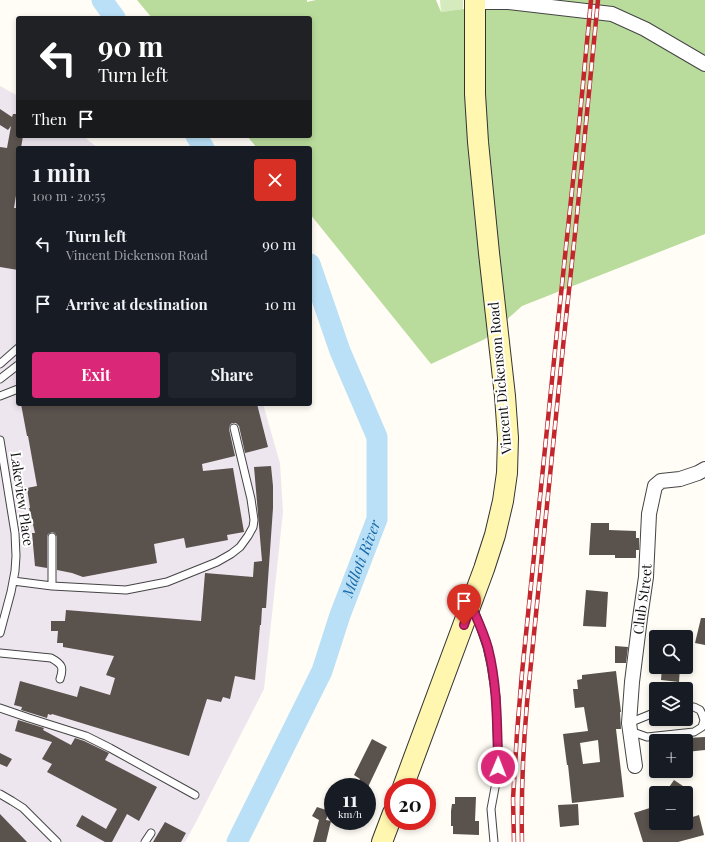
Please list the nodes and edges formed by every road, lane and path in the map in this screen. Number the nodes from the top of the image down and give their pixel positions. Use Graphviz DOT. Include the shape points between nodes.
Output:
graph roads {
  1 [pos="475,1"];
  2 [pos="705,64"];
  3 [pos="16,350"];
  4 [pos="0,364"];
  5 [pos="16,367"];
  6 [pos="0,379"];
  7 [pos="16,390"];
  8 [pos="0,396"];
  9 [pos="234,428"];
  10 [pos="0,440"];
  11 [pos="705,470"];
  12 [pos="3,483"];
  13 [pos="52,537"];
  14 [pos="13,581"];
  15 [pos="52,586"];
  16 [pos="471,605"];
  17 [pos="0,633"];
  18 [pos="0,653"];
  19 [pos="60,679"];
  20 [pos="693,707"];
  21 [pos="0,708"];
  22 [pos="649,716"];
  23 [pos="629,727"];
  24 [pos="635,766"];
  25 [pos="406,778"];
  26 [pos="0,794"];
  27 [pos="195,795"];
  28 [pos="387,830"];
  29 [pos="151,834"];
  30 [pos="57,842"];
  31 [pos="145,842"];
  32 [pos="382,842"];
  33 [pos="494,842"];
  1 -- 2 [label="street" via="508,2 612,14 645,29"];
  1 -- 16 [label="main road, Vincent Dickenson Road" via="478,142 508,438 503,501 495,535"];
  3 -- 4 [label="lane"];
  5 -- 6 [label="lane"];
  7 -- 8 [label="lane"];
  9 -- 15 [label="lane" via="254,520 253,528 240,547 217,562 167,582 126,590"];
  10 -- 12 [label="lane, Lakeview Place"];
  11 -- 23 [label="street, Club Street" via="680,479 661,481 655,486 649,514 646,577"];
  12 -- 14 [label="lane, Lakeview Place" via="15,533"];
  13 -- 15 [label="lane"];
  14 -- 15 [label="lane"];
  14 -- 17 [label="lane, Lakeview Place"];
  16 -- 25 [label="main road, Vincent Dickenson Road"];
  16 -- 33 [label="lane" via="487,646 496,697 498,758 491,809"];
  18 -- 19 [label="lane" via="51,658 61,665"];
  20 -- 23 [label="lane" via="700,710 704,720 702,727 694,732 647,737"];
  21 -- 27 [label="lane" via="86,736"];
  22 -- 23 [label="lane"];
  23 -- 24 [label="street, Club Street"];
  26 -- 30 [label="lane" via="23,808"];
  28 -- 32 [label="main road"];
  29 -- 31 [label="lane"];
}
